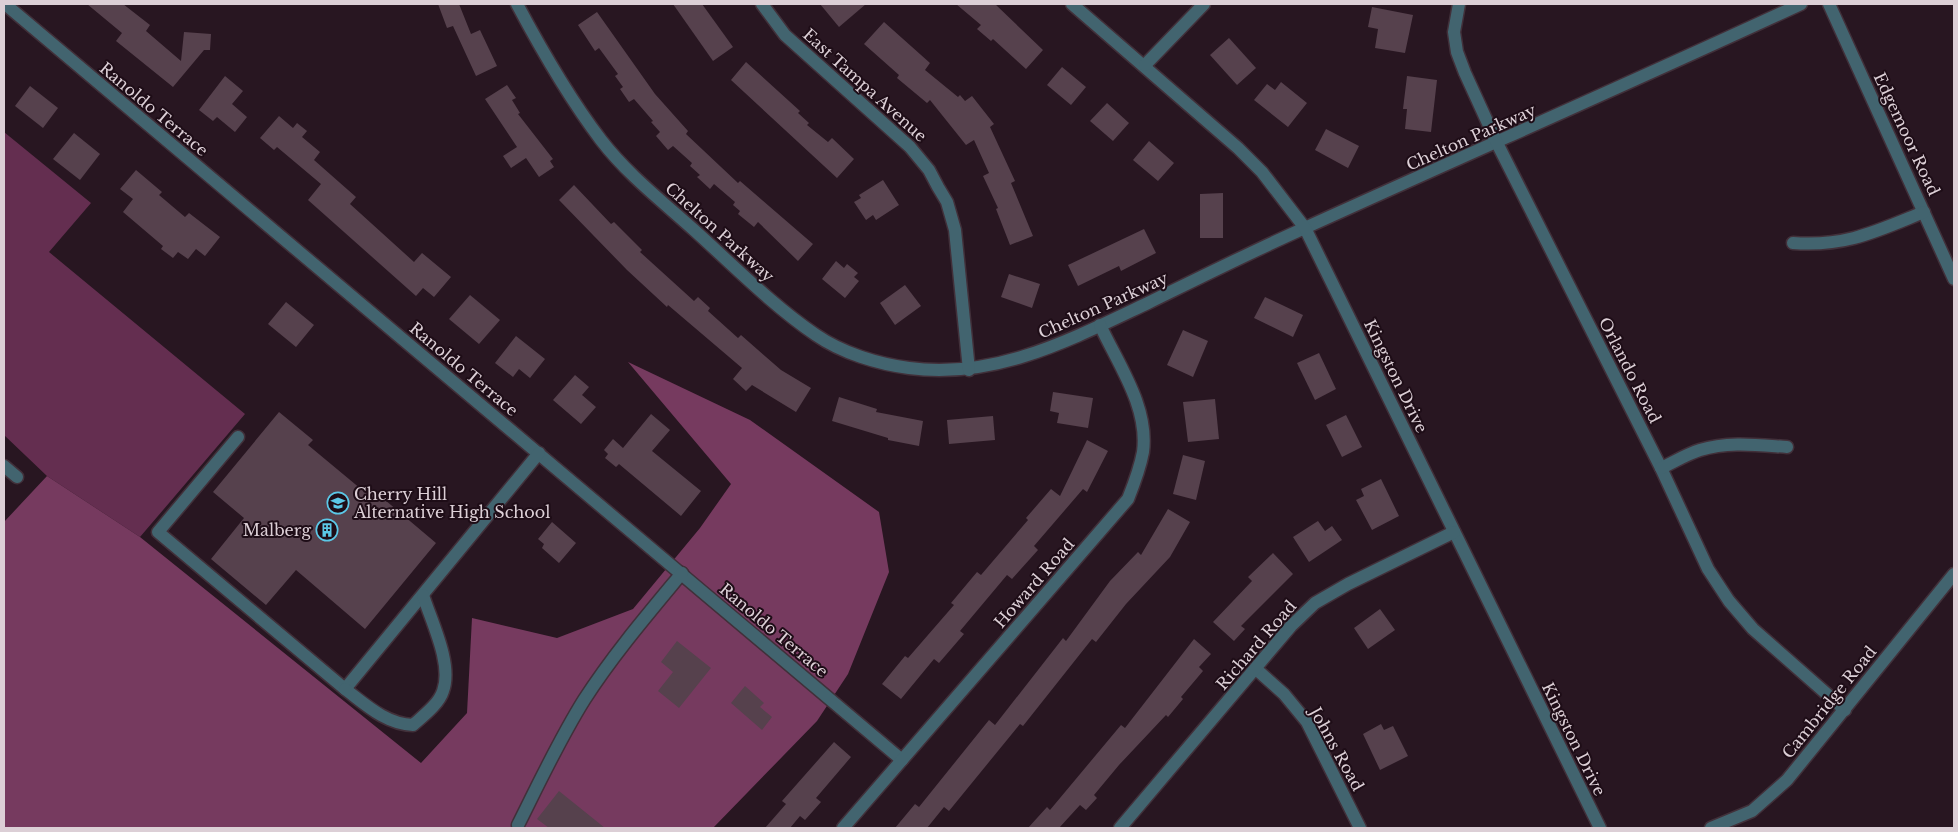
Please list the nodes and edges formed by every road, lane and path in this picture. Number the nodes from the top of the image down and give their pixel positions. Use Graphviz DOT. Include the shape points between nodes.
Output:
graph roads {
  1 [pos="5,4"];
  2 [pos="517,4"];
  3 [pos="762,4"];
  4 [pos="1072,4"];
  5 [pos="1204,4"];
  6 [pos="1459,4"];
  7 [pos="1801,4"];
  8 [pos="1829,4"];
  9 [pos="1145,65"];
  10 [pos="1497,143"];
  11 [pos="1924,212"];
  12 [pos="1305,228"];
  13 [pos="1793,243"];
  14 [pos="1954,279"];
  15 [pos="1100,325"];
  16 [pos="969,370"];
  17 [pos="238,437"];
  18 [pos="1787,447"];
  19 [pos="540,453"];
  20 [pos="4,466"];
  21 [pos="1661,468"];
  22 [pos="17,478"];
  23 [pos="1454,532"];
  24 [pos="682,573"];
  25 [pos="1954,574"];
  26 [pos="423,595"];
  27 [pos="1256,669"];
  28 [pos="345,689"];
  29 [pos="1845,710"];
  30 [pos="902,760"];
  31 [pos="518,825"];
  32 [pos="843,828"];
  33 [pos="1120,828"];
  34 [pos="1360,828"];
  35 [pos="1600,828"];
  36 [pos="1711,828"];
  1 -- 19 [label="street, Ranoldo Terrace"];
  2 -- 16 [label="street, Chelton Parkway" via="541,50 602,142 634,176 818,337 878,363 910,369"];
  3 -- 16 [label="street, East Tampa Avenue" via="785,35 910,146 934,178 947,202 955,230"];
  4 -- 9 [label="street, Kingston Drive"];
  5 -- 9 [label="street"];
  6 -- 10 [label="street, Orlando Road" via="1454,32 1457,52"];
  7 -- 10 [label="street, Chelton Parkway"];
  8 -- 11 [label="street, Edgemoor Road"];
  9 -- 12 [label="street, Kingston Drive" via="1262,172"];
  10 -- 12 [label="street, Chelton Parkway"];
  10 -- 21 [label="street, Orlando Road"];
  11 -- 13 [label="street" via="1858,238 1836,243"];
  11 -- 14 [label="street, Edgemoor Road"];
  12 -- 15 [label="street, Chelton Parkway"];
  12 -- 23 [label="street, Kingston Drive"];
  15 -- 16 [label="street, Chelton Parkway" via="1031,355"];
  15 -- 30 [label="street, Howard Road" via="1137,402 1144,434 1140,467 1128,499"];
  17 -- 28 [label="street" via="158,532"];
  18 -- 21 [label="street" via="1735,444 1716,447 1700,450"];
  19 -- 24 [label="street, Ranoldo Terrace"];
  19 -- 26 [label="street"];
  20 -- 22 [label="street"];
  21 -- 29 [label="street, Orlando Road" via="1708,569 1729,601 1774,649"];
  23 -- 27 [label="street, Richard Road" via="1315,603 1291,626"];
  23 -- 35 [label="street, Kingston Drive"];
  24 -- 30 [label="street, Ranoldo Terrace"];
  24 -- 31 [label="street" via="634,631 584,700"];
  25 -- 29 [label="street, Cambridge Road"];
  26 -- 28 [label="street"];
  26 -- 28 [label="street" via="447,675 443,692 435,704 413,725 400,725 374,711"];
  27 -- 33 [label="street, Richard Road"];
  27 -- 34 [label="street, Johns Road" via="1284,694 1307,722"];
  29 -- 36 [label="street, Cambridge Road" via="1768,798 1752,811"];
  30 -- 32 [label="street, Howard Road"];
}
